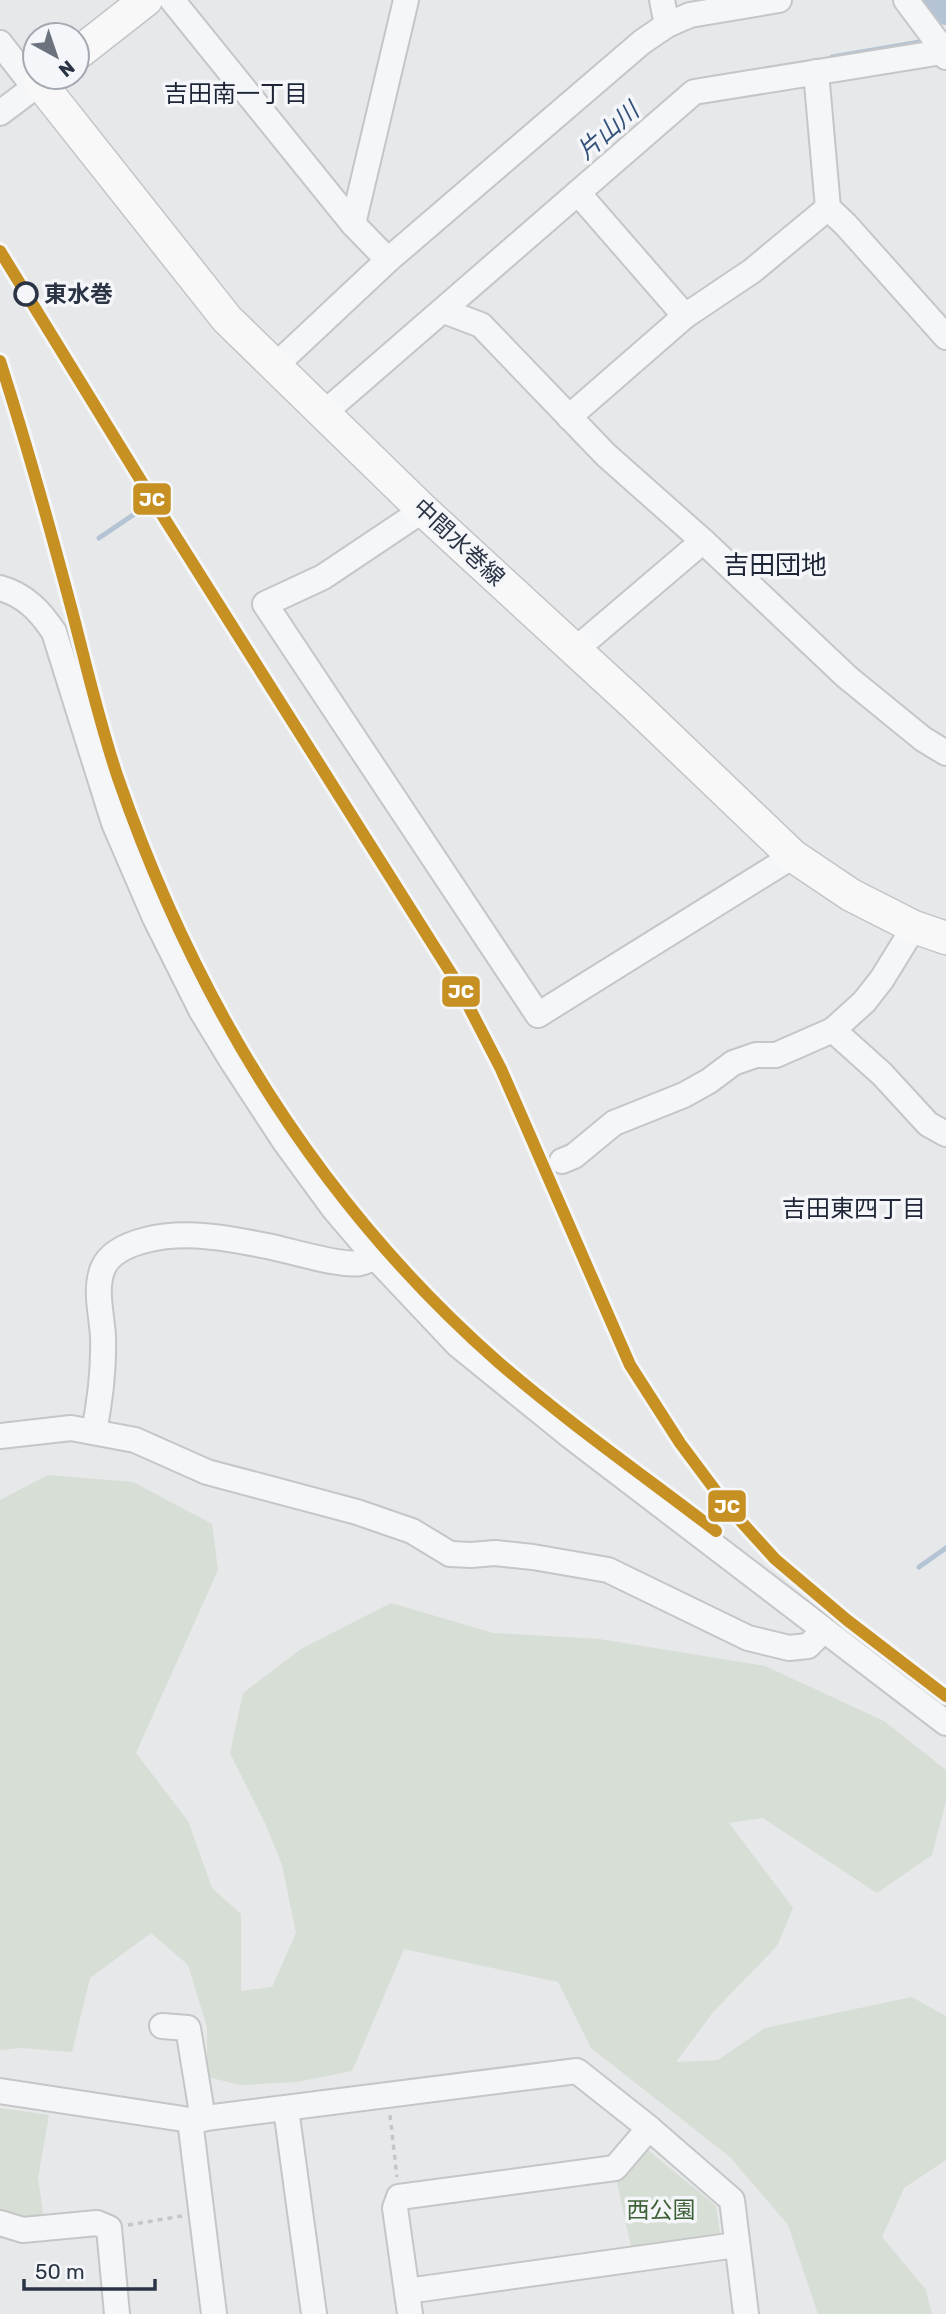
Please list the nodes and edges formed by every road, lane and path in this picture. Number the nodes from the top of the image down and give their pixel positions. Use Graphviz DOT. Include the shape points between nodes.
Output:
graph roads {
  1 [pos="146,0"];
  2 [pos="172,0"];
  3 [pos="406,0"];
  4 [pos="662,0"];
  5 [pos="779,0"];
  6 [pos="906,0"];
  7 [pos="667,25"];
  8 [pos="0,43"];
  9 [pos="91,43"];
  10 [pos="944,54"];
  11 [pos="21,63"];
  12 [pos="817,72"];
  13 [pos="29,91"];
  14 [pos="48,91"];
  15 [pos="0,113"];
  16 [pos="578,193"];
  17 [pos="828,208"];
  18 [pos="353,225"];
  19 [pos="387,260"];
  20 [pos="443,311"];
  21 [pos="685,316"];
  22 [pos="946,337"];
  23 [pos="275,366"];
  24 [pos="324,413"];
  25 [pos="569,417"];
  26 [pos="423,510"];
  27 [pos="703,541"];
  28 [pos="0,588"];
  29 [pos="575,650"];
  30 [pos="946,753"];
  31 [pos="793,856"];
  32 [pos="914,927"];
  33 [pos="946,938"];
  34 [pos="833,1030"];
  35 [pos="946,1134"];
  36 [pos="562,1161"];
  37 [pos="375,1257"];
  38 [pos="94,1432"];
  39 [pos="0,1436"];
  40 [pos="823,1631"];
  41 [pos="946,1723"];
  42 [pos="162,2026"];
  43 [pos="0,2091"];
  44 [pos="387,2094"];
  45 [pos="286,2109"];
  46 [pos="197,2119"];
  47 [pos="649,2128"];
  48 [pos="399,2197"];
  49 [pos="201,2213"];
  50 [pos="0,2222"];
  51 [pos="109,2228"];
  52 [pos="736,2245"];
  53 [pos="408,2302"];
  54 [pos="117,2314"];
  55 [pos="214,2314"];
  56 [pos="314,2314"];
  57 [pos="746,2314"];
  1 -- 9 [label="main road"];
  2 -- 18 [label="street"];
  3 -- 18 [label="street"];
  4 -- 7 [label="street"];
  5 -- 7 [label="street" via="690,15"];
  6 -- 10 [label="street"];
  7 -- 19 [label="street"];
  8 -- 11 [label="street"];
  10 -- 12 [label="street"];
  12 -- 16 [label="street" via="694,92"];
  12 -- 17 [label="street"];
  13 -- 15 [label="street"];
  14 -- 23 [label="main road, 中間水巻線" via="227,319"];
  16 -- 20 [label="street"];
  16 -- 21 [label="street"];
  17 -- 21 [label="street" via="752,271"];
  17 -- 22 [label="street"];
  18 -- 19 [label="street"];
  19 -- 23 [label="street"];
  20 -- 24 [label="street"];
  20 -- 25 [label="street" via="481,325"];
  21 -- 25 [label="street"];
  23 -- 24 [label="main road, 中間水巻線"];
  24 -- 26 [label="main road, 中間水巻線"];
  25 -- 27 [label="street"];
  26 -- 29 [label="main road, 中間水巻線"];
  26 -- 31 [label="street" via="323,577 265,604 538,1015"];
  27 -- 29 [label="street"];
  27 -- 30 [label="street" via="847,677"];
  28 -- 37 [label="street" via="39,610 54,632 114,823 201,1010 285,1142"];
  29 -- 31 [label="main road, 中間水巻線"];
  31 -- 32 [label="main road, 中間水巻線" via="851,895"];
  32 -- 33 [label="main road, 中間水巻線"];
  32 -- 34 [label="street" via="864,1002"];
  34 -- 35 [label="street" via="928,1124"];
  34 -- 36 [label="street" via="776,1055 756,1055 733,1063 684,1095 614,1123"];
  37 -- 38 [label="street" via="360,1264 265,1245 169,1234 133,1243 116,1253 104,1266 98,1284 103,1338"];
  37 -- 40 [label="street" via="458,1345"];
  38 -- 39 [label="street" via="71,1428"];
  38 -- 40 [label="street" via="135,1440 207,1472 357,1512 412,1531 450,1554 495,1553 608,1570 748,1638 789,1648 808,1646"];
  40 -- 41 [label="street"];
  42 -- 46 [label="street" via="188,2028"];
  43 -- 46 [label="street"];
  44 -- 45 [label="street"];
  44 -- 47 [label="street" via="577,2071"];
  44 -- 48 [label="path"];
  45 -- 46 [label="street"];
  45 -- 56 [label="street"];
  46 -- 49 [label="street"];
  47 -- 48 [label="street" via="615,2168"];
  47 -- 52 [label="street" via="732,2200"];
  48 -- 53 [label="street" via="395,2208"];
  49 -- 51 [label="path"];
  49 -- 55 [label="street"];
  50 -- 51 [label="street" via="23,2230 97,2223"];
  51 -- 54 [label="street"];
  52 -- 53 [label="street"];
  52 -- 57 [label="street"];
}
